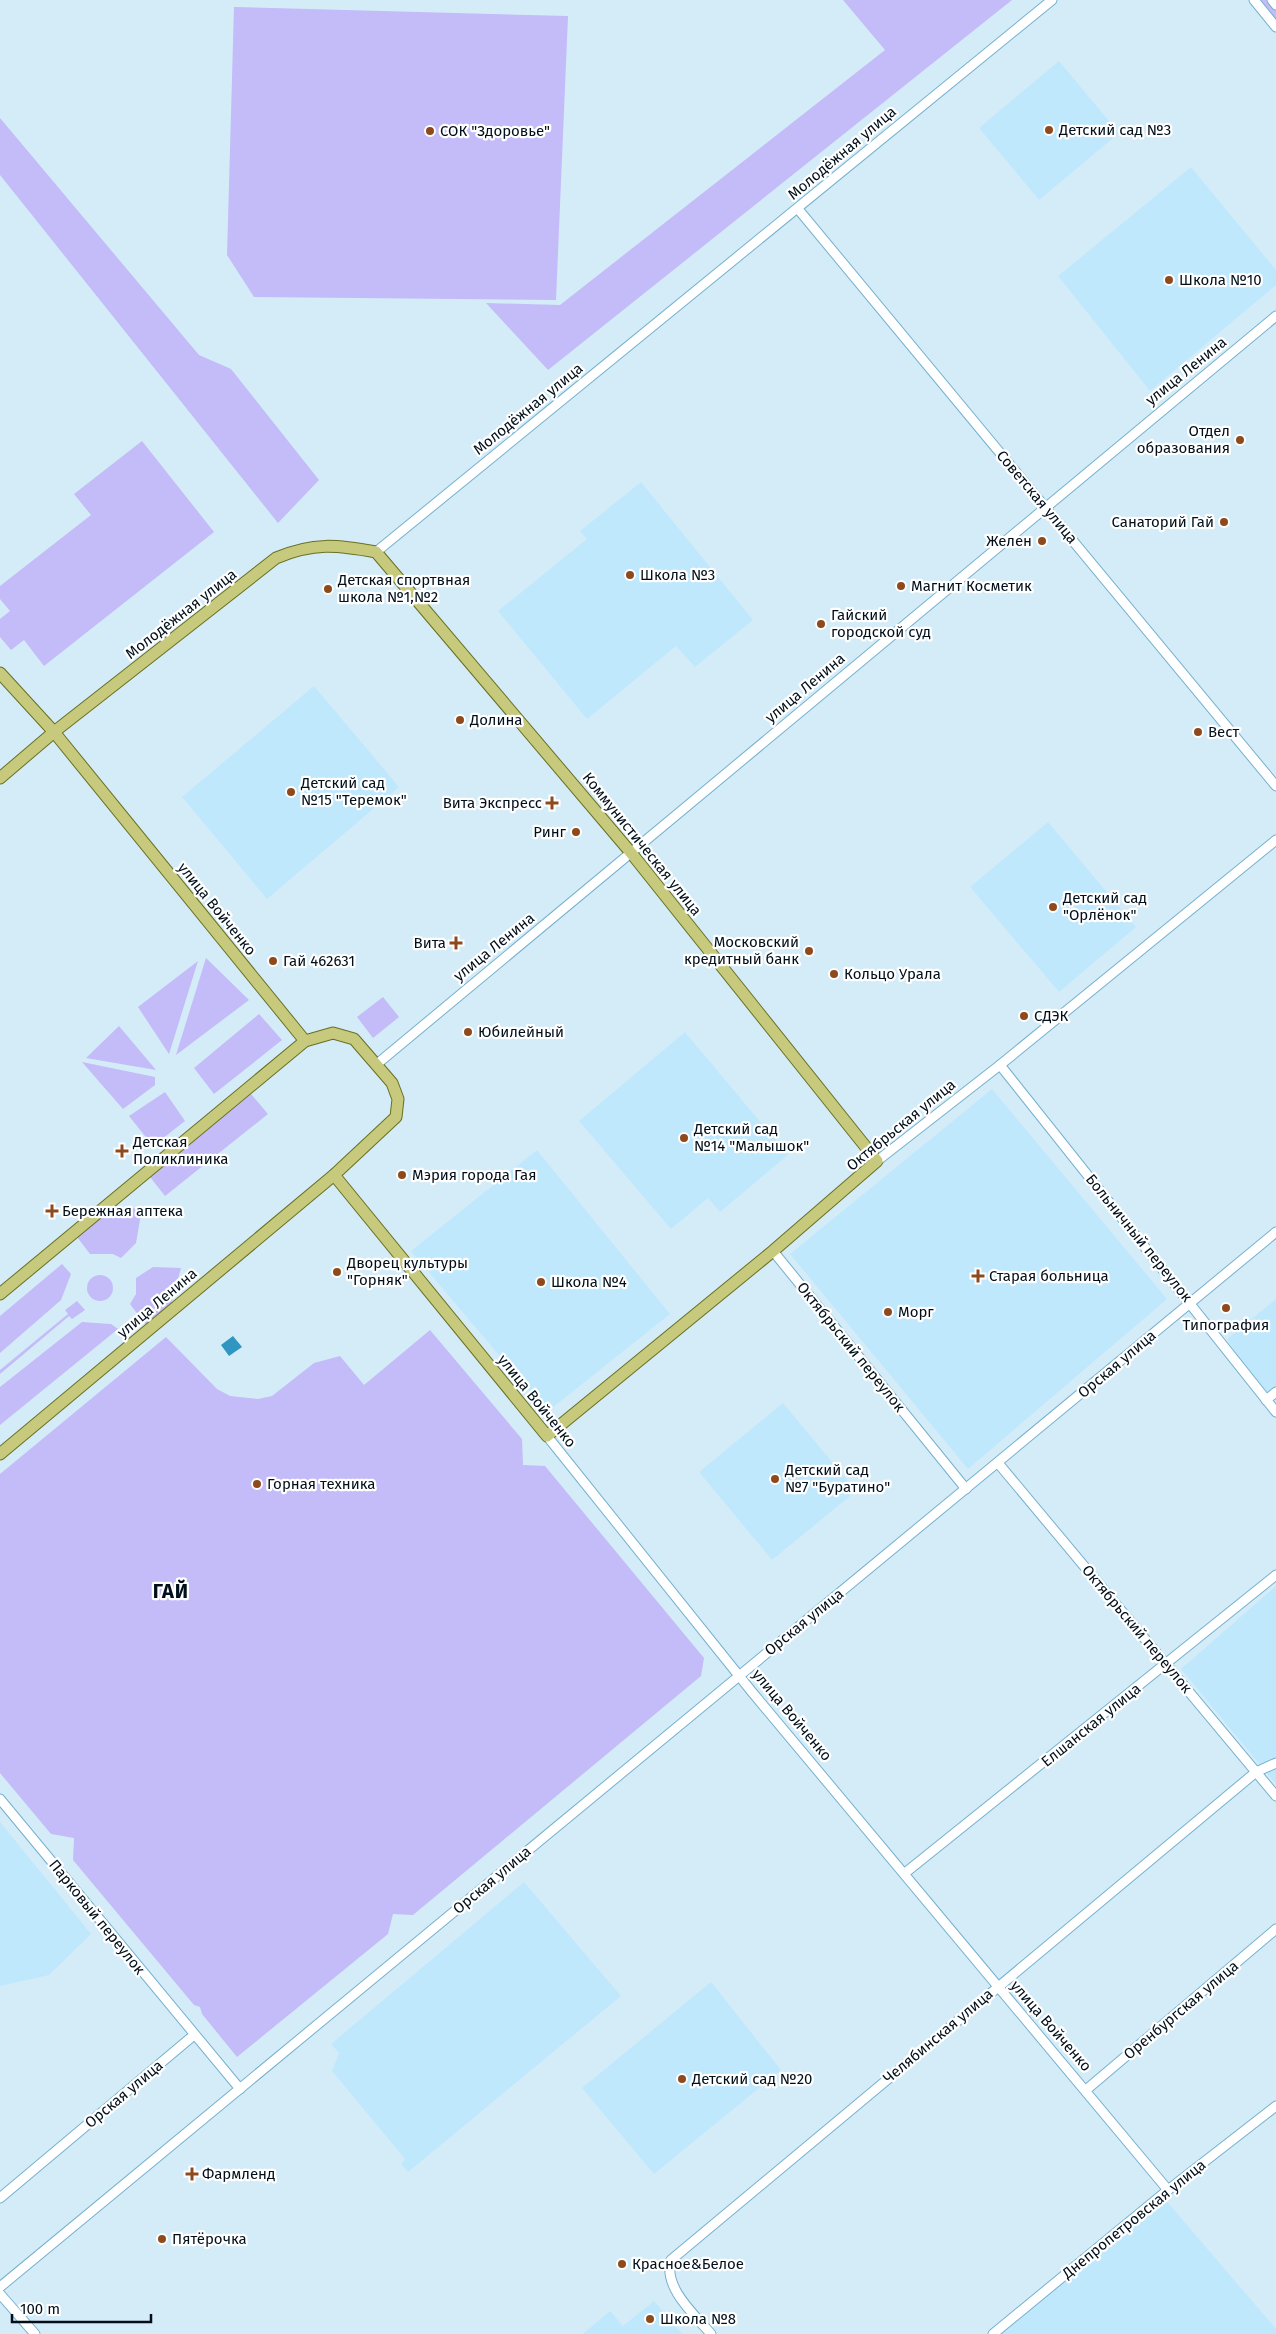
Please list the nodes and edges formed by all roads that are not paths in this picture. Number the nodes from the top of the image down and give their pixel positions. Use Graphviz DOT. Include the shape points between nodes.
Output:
graph roads {
  1 [pos="1052,0"];
  2 [pos="1254,0"];
  3 [pos="1272,0"];
  4 [pos="1276,5"];
  5 [pos="1276,28"];
  6 [pos="798,209"];
  7 [pos="1276,316"];
  8 [pos="1045,506"];
  9 [pos="376,552"];
  10 [pos="0,673"];
  11 [pos="54,732"];
  12 [pos="0,778"];
  13 [pos="1276,786"];
  14 [pos="1276,840"];
  15 [pos="632,854"];
  16 [pos="305,1041"];
  17 [pos="377,1064"];
  18 [pos="1000,1065"];
  19 [pos="877,1161"];
  20 [pos="334,1175"];
  21 [pos="1276,1232"];
  22 [pos="773,1251"];
  23 [pos="0,1294"];
  24 [pos="1191,1303"];
  25 [pos="1276,1392"];
  26 [pos="1266,1400"];
  27 [pos="1276,1412"];
  28 [pos="547,1436"];
  29 [pos="0,1454"];
  30 [pos="998,1463"];
  31 [pos="966,1489"];
  32 [pos="1276,1575"];
  33 [pos="1166,1666"];
  34 [pos="739,1675"];
  35 [pos="1276,1763"];
  36 [pos="1256,1772"];
  37 [pos="1276,1796"];
  38 [pos="0,1799"];
  39 [pos="905,1873"];
  40 [pos="1276,1929"];
  41 [pos="997,1986"];
  42 [pos="194,2035"];
  43 [pos="240,2088"];
  44 [pos="1086,2090"];
  45 [pos="1276,2106"];
  46 [pos="1168,2190"];
  47 [pos="0,2198"];
  48 [pos="0,2287"];
  49 [pos="0,2294"];
  50 [pos="35,2334"];
  51 [pos="711,2334"];
  52 [pos="994,2334"];
  1 -- 6 [label="street, Молодёжная улица"];
  2 -- 5 [label="street"];
  3 -- 4 [label="street"];
  6 -- 8 [label="street, Советская улица"];
  6 -- 9 [label="street, Молодёжная улица"];
  7 -- 8 [label="street, улица Ленина"];
  8 -- 13 [label="street, Советская улица"];
  8 -- 15 [label="street, улица Ленина"];
  9 -- 11 [label="main road, Молодёжная улица" via="322,545 298,548 276,558"];
  9 -- 15 [label="main road, Коммунистическая улица"];
  10 -- 11 [label="main road, улица Войченко"];
  11 -- 12 [label="main road, Молодёжная улица"];
  11 -- 16 [label="main road, улица Войченко"];
  14 -- 18 [label="street, Октябрьская улица"];
  15 -- 17 [label="street, улица Ленина"];
  15 -- 19 [label="main road, Коммунистическая улица"];
  16 -- 17 [label="main road" via="333,1033 345,1035 354,1039"];
  16 -- 23 [label="main road"];
  17 -- 20 [label="main road" via="397,1093 396,1118"];
  18 -- 19 [label="street, Октябрьская улица"];
  18 -- 24 [label="street, Больничный переулок"];
  19 -- 22 [label="main road, Октябрьская улица"];
  20 -- 28 [label="main road, улица Войченко"];
  20 -- 29 [label="main road, улица Ленина"];
  21 -- 24 [label="street, Орская улица"];
  22 -- 28 [label="main road, Октябрьская улица"];
  22 -- 31 [label="street, Октябрьский переулок"];
  24 -- 26 [label="street, Больничный переулок"];
  24 -- 30 [label="street, Орская улица"];
  25 -- 26 [label="street"];
  26 -- 27 [label="street, Больничный переулок"];
  28 -- 34 [label="street, улица Войченко"];
  30 -- 31 [label="street, Орская улица"];
  30 -- 33 [label="street, Октябрьский переулок"];
  31 -- 34 [label="street, Орская улица"];
  32 -- 33 [label="street, Елшанская улица"];
  33 -- 36 [label="street, Октябрьский переулок"];
  33 -- 39 [label="street, Елшанская улица"];
  34 -- 39 [label="street, улица Войченко"];
  34 -- 43 [label="street, Орская улица"];
  35 -- 36 [label="street, Челябинская улица"];
  36 -- 37 [label="street, Октябрьский переулок"];
  36 -- 41 [label="street, Челябинская улица"];
  38 -- 42 [label="street, Парковый переулок"];
  39 -- 41 [label="street, улица Войченко"];
  40 -- 44 [label="street, Оренбургская улица"];
  41 -- 44 [label="street, улица Войченко"];
  41 -- 51 [label="street, Челябинская улица" via="671,2260 670,2274 674,2286"];
  42 -- 43 [label="street"];
  42 -- 47 [label="street, Орская улица"];
  43 -- 48 [label="street, Орская улица"];
  44 -- 46 [label="street, улица Войченко"];
  45 -- 46 [label="street, Днепропетровская улица"];
  46 -- 52 [label="street, Днепропетровская улица"];
  49 -- 50 [label="street"];
}
